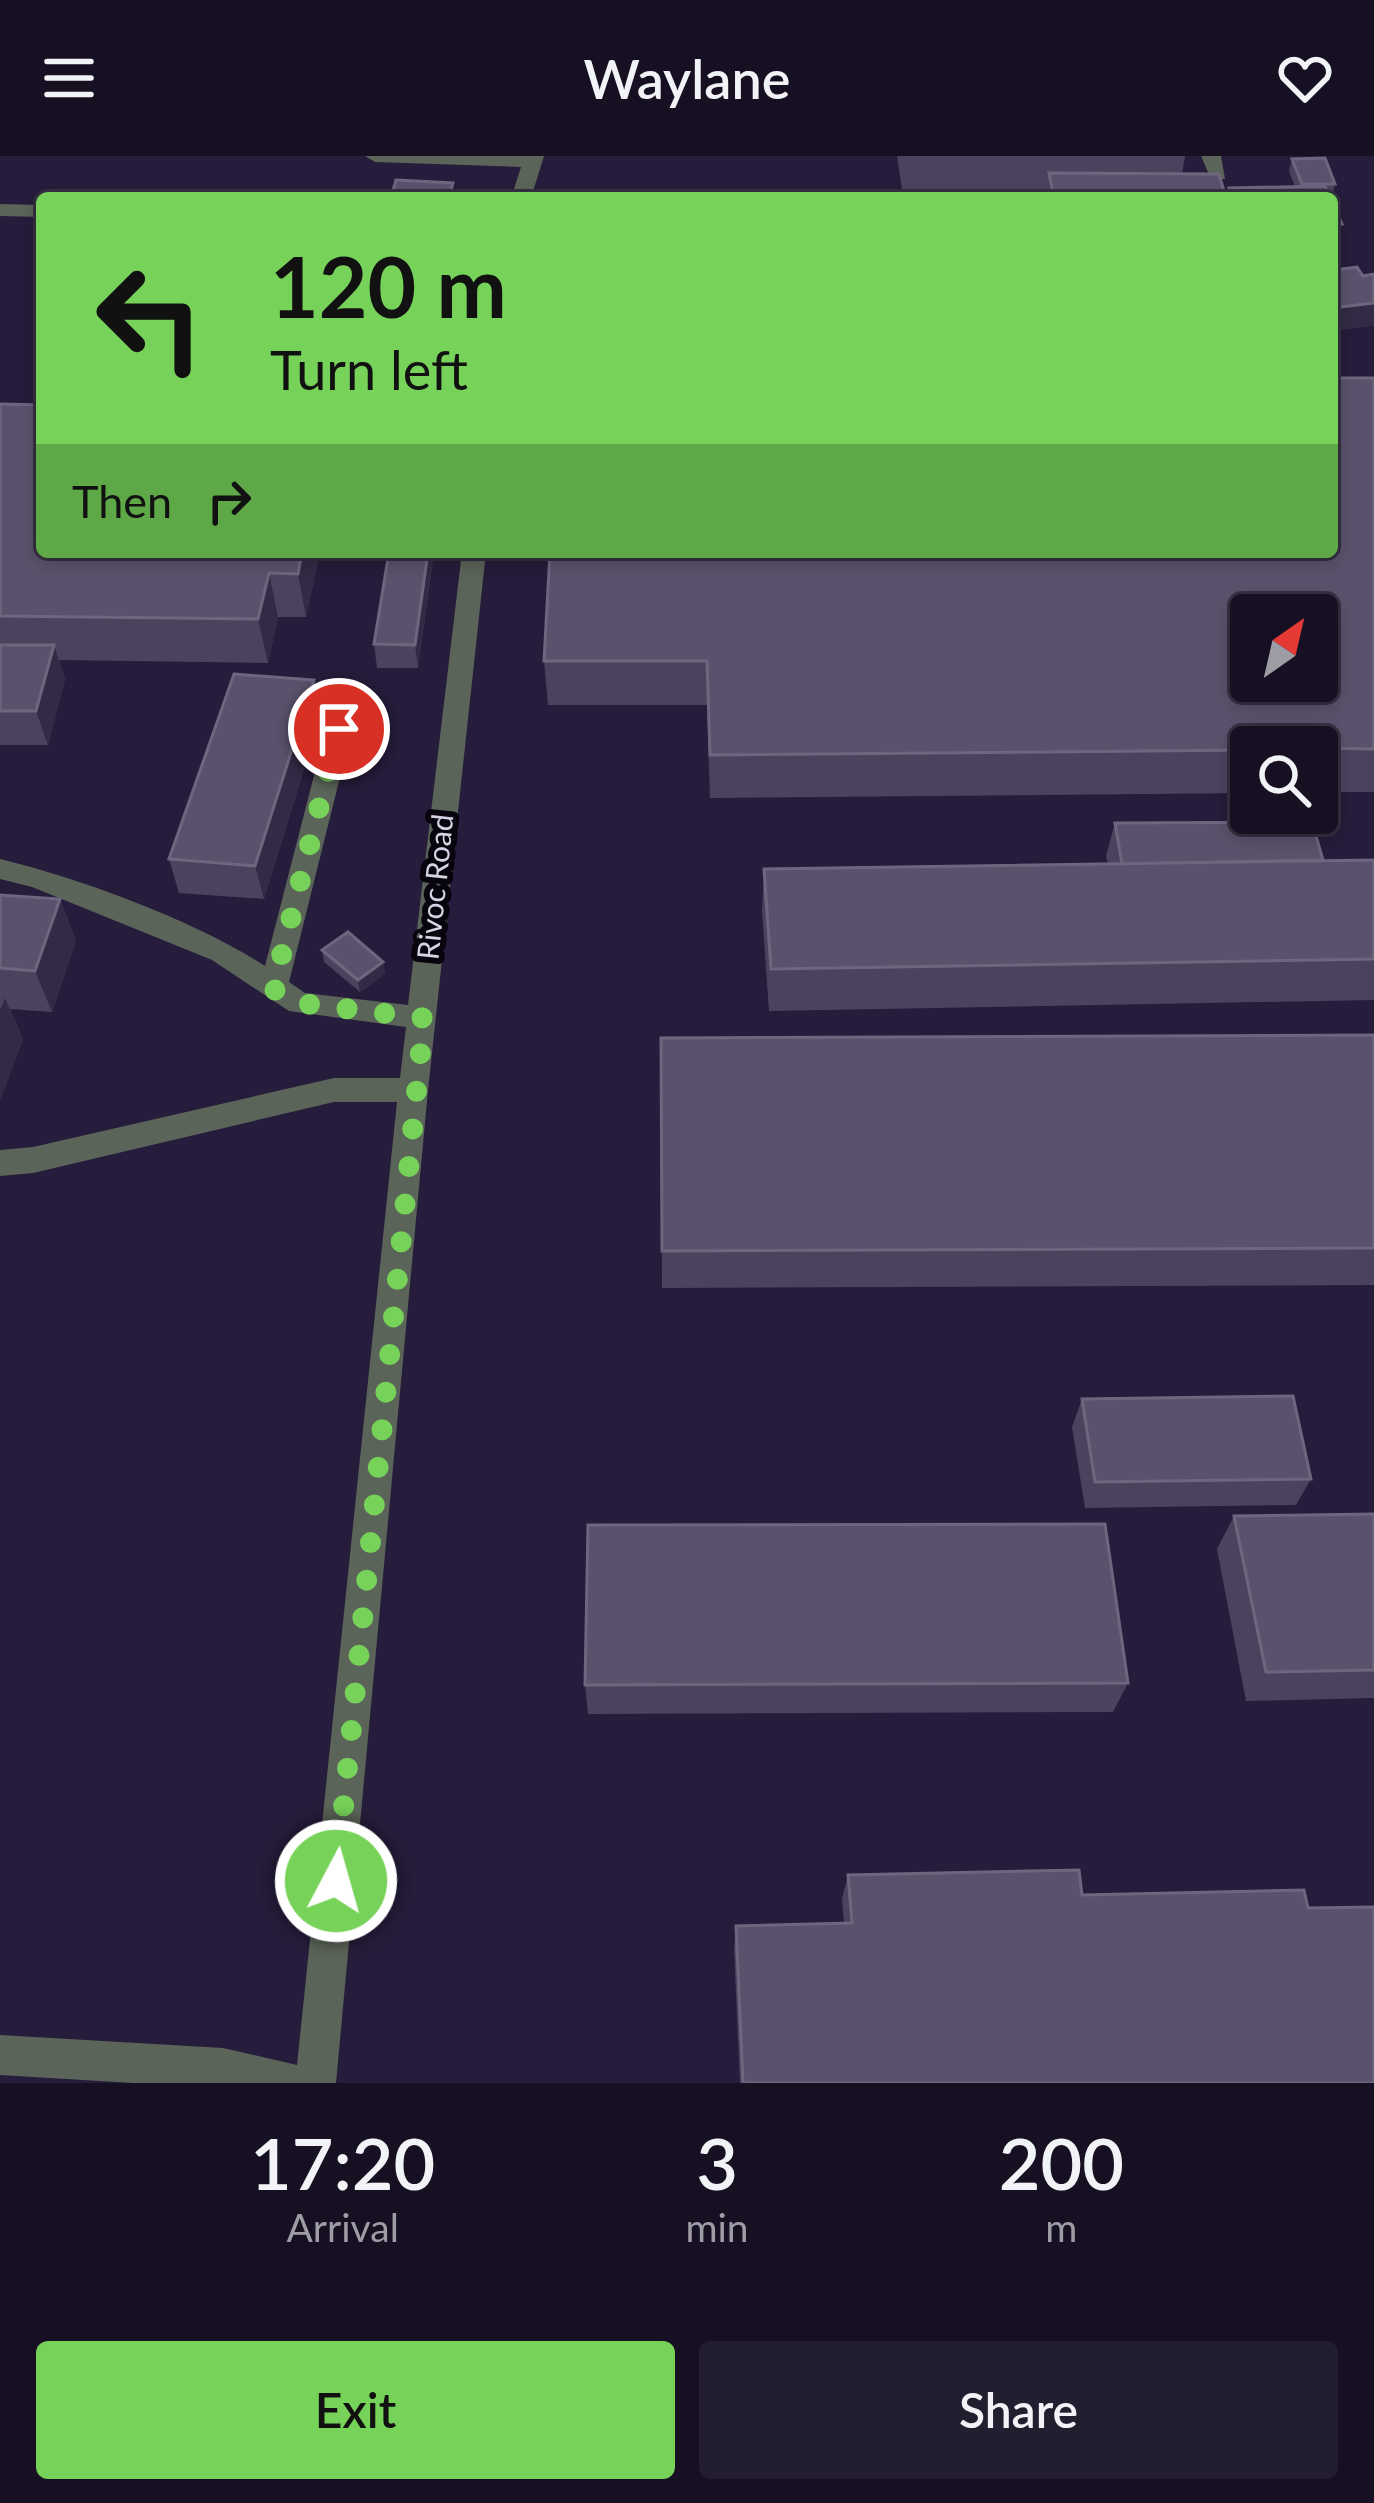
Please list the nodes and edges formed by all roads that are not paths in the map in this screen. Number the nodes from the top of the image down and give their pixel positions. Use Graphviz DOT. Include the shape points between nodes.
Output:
graph roads {
  1 [pos="375,156"];
  2 [pos="533,159"];
  3 [pos="523,192"];
  4 [pos="0,211"];
  5 [pos="36,212"];
  6 [pos="473,558"];
  7 [pos="339,729"];
  8 [pos="0,869"];
  9 [pos="273,989"];
  10 [pos="424,1018"];
  11 [pos="413,1090"];
  12 [pos="0,1163"];
  13 [pos="0,2055"];
  14 [pos="291,2083"];
  15 [pos="316,2083"];
  1 -- 2 [label="street"];
  2 -- 3 [label="street"];
  4 -- 5 [label="street"];
  6 -- 10 [label="street, Rivoc Road"];
  7 -- 9 [label="street"];
  8 -- 9 [label="street" via="222,952"];
  9 -- 10 [label="street" via="299,1003"];
  10 -- 11 [label="street, Rivoc Road"];
  11 -- 12 [label="street" via="334,1090"];
  11 -- 15 [label="street, Rivoc Road"];
  13 -- 14 [label="street" via="223,2068"];
}
